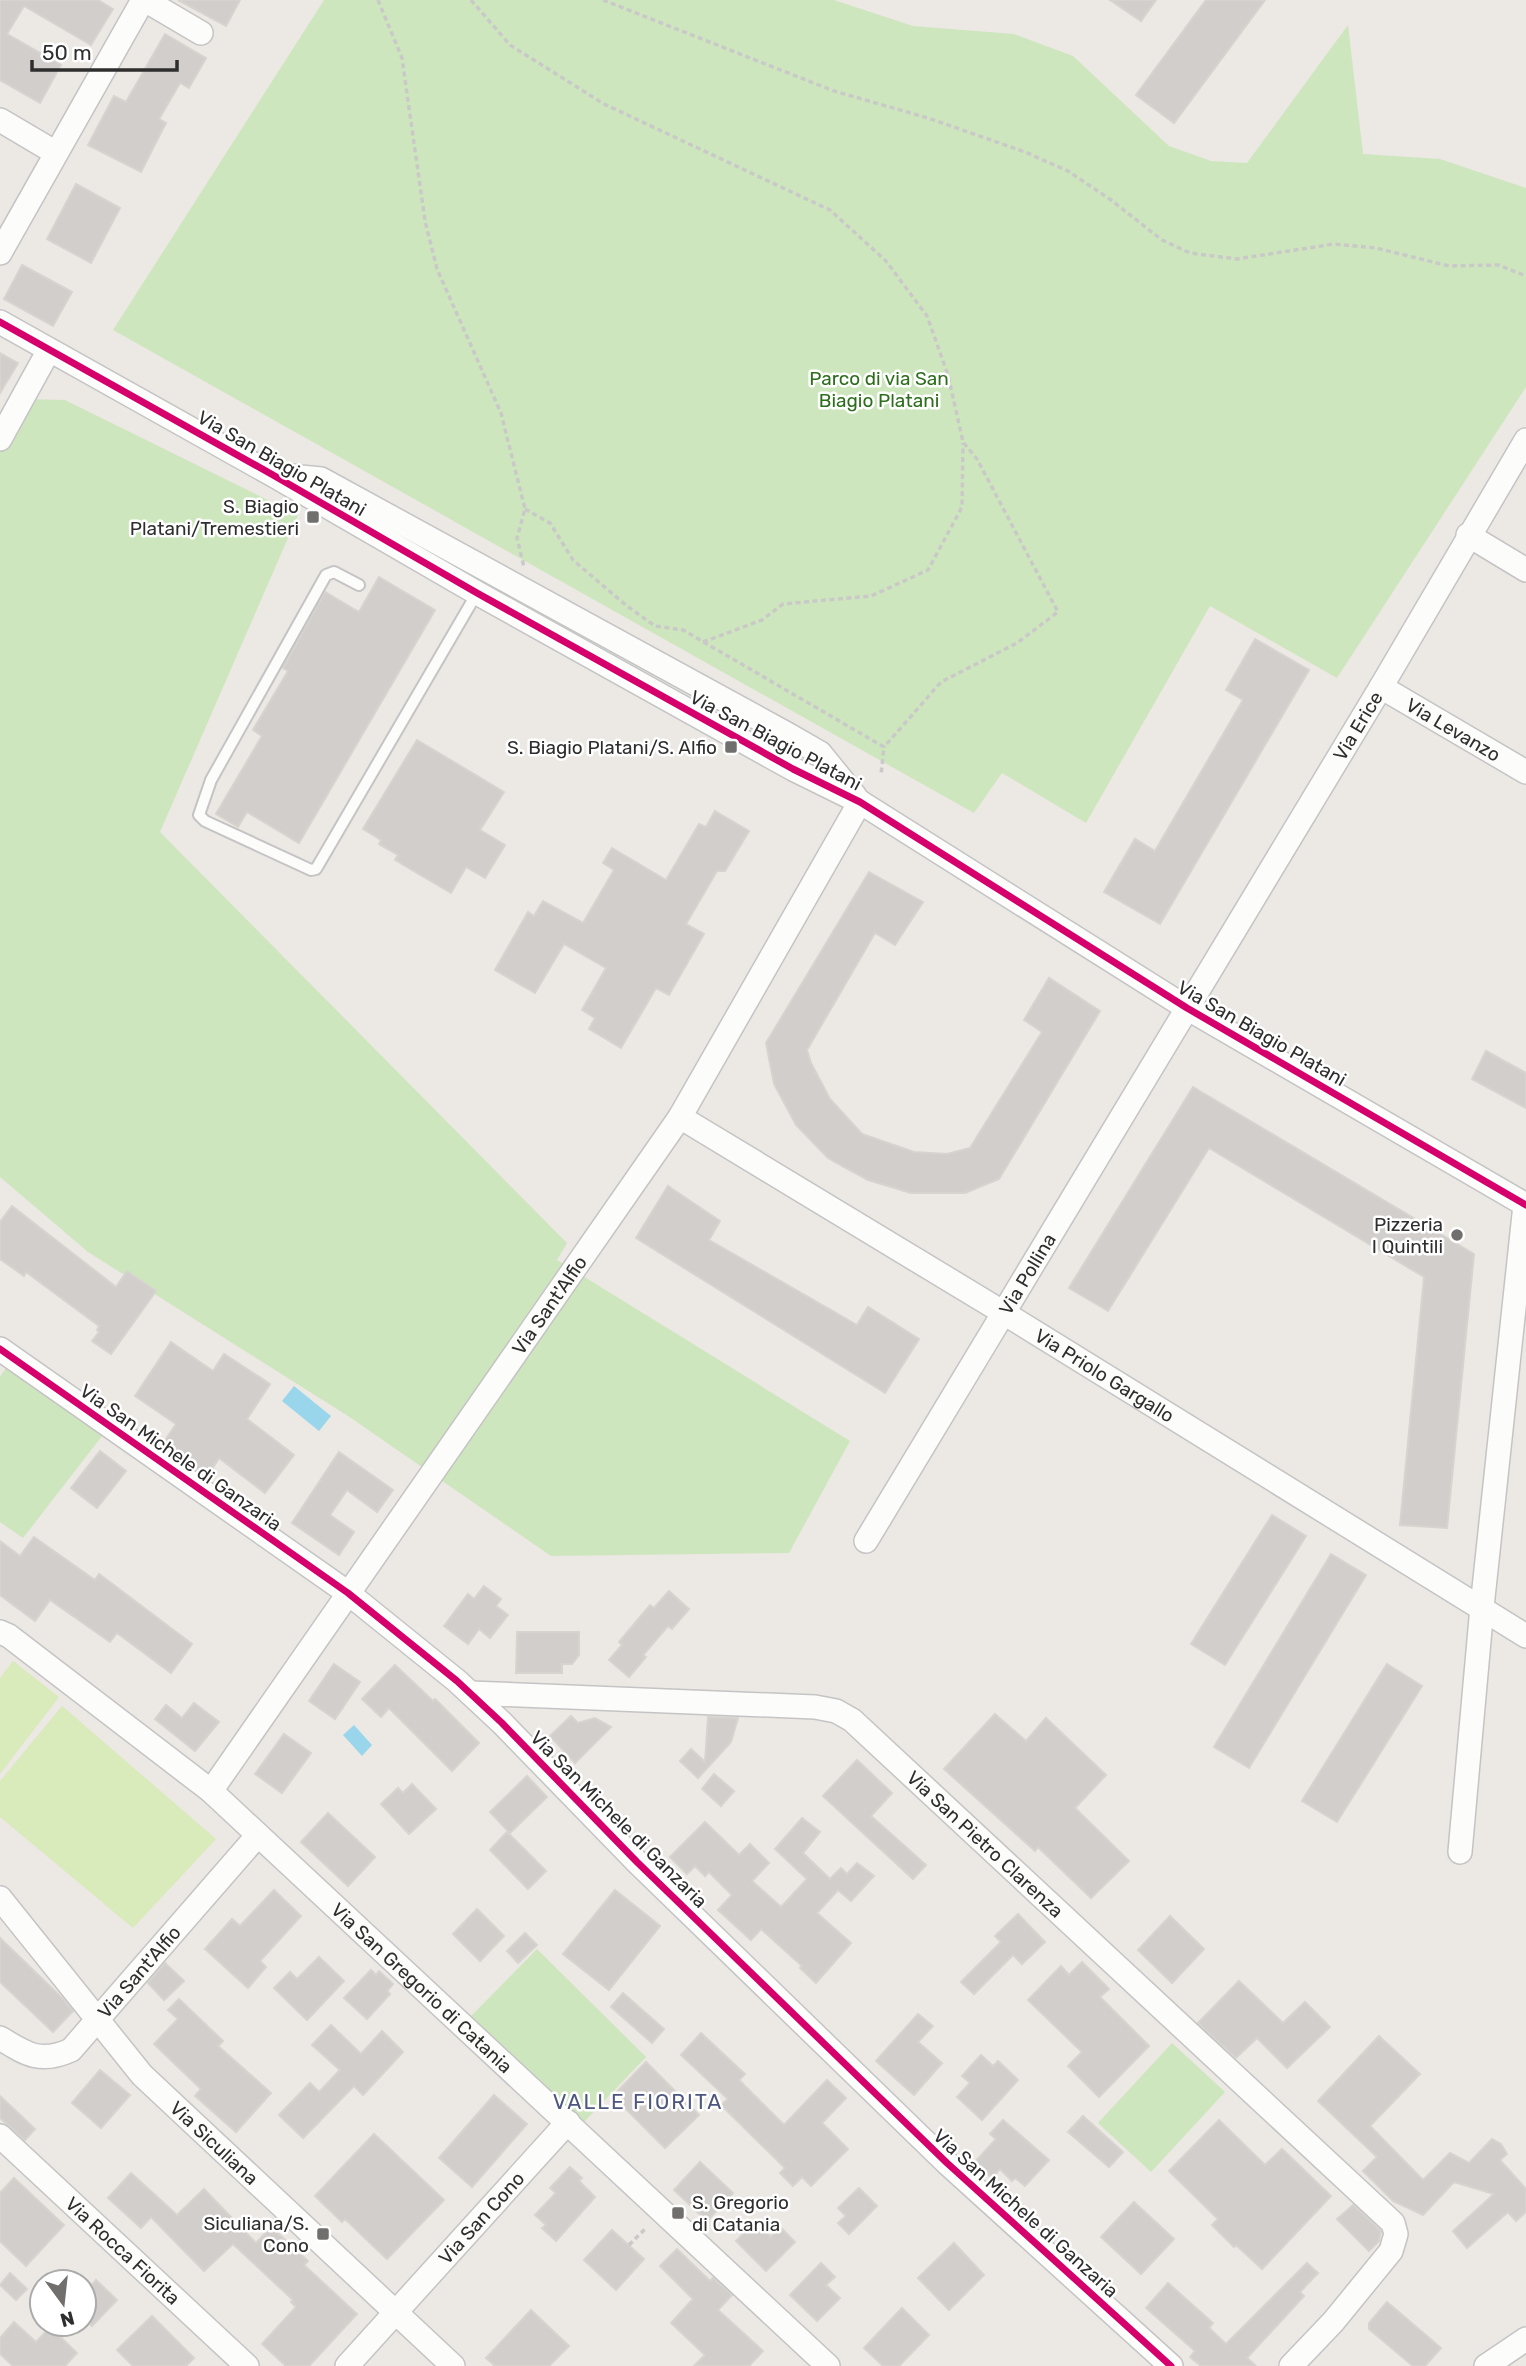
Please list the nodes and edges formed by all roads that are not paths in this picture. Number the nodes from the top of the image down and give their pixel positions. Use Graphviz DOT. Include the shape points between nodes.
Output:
graph roads {
  1 [pos="144,0"];
  2 [pos="201,33"];
  3 [pos="0,120"];
  4 [pos="56,153"];
  5 [pos="0,253"];
  6 [pos="0,321"];
  7 [pos="50,350"];
  8 [pos="0,439"];
  9 [pos="1526,440"];
  10 [pos="273,475"];
  11 [pos="1468,535"];
  12 [pos="1526,570"];
  13 [pos="359,585"];
  14 [pos="477,593"];
  15 [pos="1381,687"];
  16 [pos="804,744"];
  17 [pos="793,769"];
  18 [pos="1526,772"];
  19 [pos="860,802"];
  20 [pos="1187,1008"];
  21 [pos="680,1117"];
  22 [pos="1526,1205"];
  23 [pos="1004,1313"];
  24 [pos="3,1358"];
  25 [pos="866,1541"];
  26 [pos="348,1592"];
  27 [pos="1482,1607"];
  28 [pos="0,1632"];
  29 [pos="1526,1636"];
  30 [pos="470,1693"];
  31 [pos="211,1791"];
  32 [pos="258,1835"];
  33 [pos="1460,1852"];
  34 [pos="0,1898"];
  35 [pos="97,2021"];
  36 [pos="0,2038"];
  37 [pos="568,2122"];
  38 [pos="0,2136"];
  39 [pos="394,2312"];
  40 [pos="1526,2339"];
  41 [pos="247,2366"];
  42 [pos="347,2366"];
  43 [pos="453,2366"];
  44 [pos="828,2366"];
  45 [pos="1171,2366"];
  46 [pos="1291,2366"];
  47 [pos="1486,2366"];
  1 -- 2 [label="street"];
  1 -- 4 [label="street"];
  3 -- 4 [label="street"];
  4 -- 5 [label="street"];
  6 -- 7 [label="street, Via San Biagio Platani"];
  7 -- 8 [label="street"];
  7 -- 10 [label="street, Via San Biagio Platani"];
  9 -- 11 [label="street, Via Erice"];
  10 -- 14 [label="street, Via San Biagio Platani"];
  10 -- 16 [label="street, Via San Biagio Platani" via="321,479"];
  11 -- 12 [label="street"];
  11 -- 15 [label="street, Via Erice"];
  13 -- 14 [label="lane" via="334,572 326,575 211,780 199,815 311,870 316,869"];
  14 -- 17 [label="street, Via San Biagio Platani"];
  15 -- 18 [label="street, Via Levanzo"];
  15 -- 20 [label="street, Via Erice"];
  16 -- 17 [label="street"];
  16 -- 19 [label="street, Via San Biagio Platani" via="820,753"];
  17 -- 19 [label="street, Via San Biagio Platani"];
  19 -- 20 [label="street, Via San Biagio Platani"];
  19 -- 21 [label="street, Via Sant'Alfio"];
  20 -- 22 [label="street, Via San Biagio Platani"];
  20 -- 23 [label="street, Via Pollina"];
  21 -- 23 [label="street, Via Priolo Gargallo"];
  21 -- 26 [label="street, Via Sant'Alfio"];
  22 -- 27 [label="street"];
  23 -- 25 [label="street, Via Pollina"];
  23 -- 27 [label="street, Via Priolo Gargallo"];
  24 -- 26 [label="street, Via San Michele di Ganzaria"];
  26 -- 30 [label="street, Via San Michele di Ganzaria"];
  26 -- 31 [label="street, Via Sant'Alfio"];
  27 -- 29 [label="street, Via Priolo Gargallo"];
  27 -- 33 [label="street"];
  28 -- 31 [label="street, Via San Gregorio di Catania"];
  30 -- 45 [label="street, Via San Michele di Ganzaria" via="947,2163"];
  30 -- 46 [label="street, Via San Pietro Clarenza" via="815,1707 845,1715 1393,2223 1396,2234 1391,2250"];
  31 -- 32 [label="street, Via San Gregorio di Catania"];
  32 -- 35 [label="street, Via Sant'Alfio"];
  32 -- 37 [label="street, Via San Gregorio di Catania"];
  34 -- 35 [label="street, Via Siculiana"];
  35 -- 36 [label="street, Via Sant'Alfio" via="71,2050 51,2057 31,2056"];
  35 -- 39 [label="street, Via Siculiana" via="142,2075"];
  37 -- 39 [label="street, Via San Cono"];
  37 -- 44 [label="street, Via San Gregorio di Catania"];
  38 -- 41 [label="street, Via Rocca Fiorita"];
  39 -- 42 [label="street, Via San Cono"];
  39 -- 43 [label="street, Via Siculiana"];
  40 -- 47 [label="street"];
}
